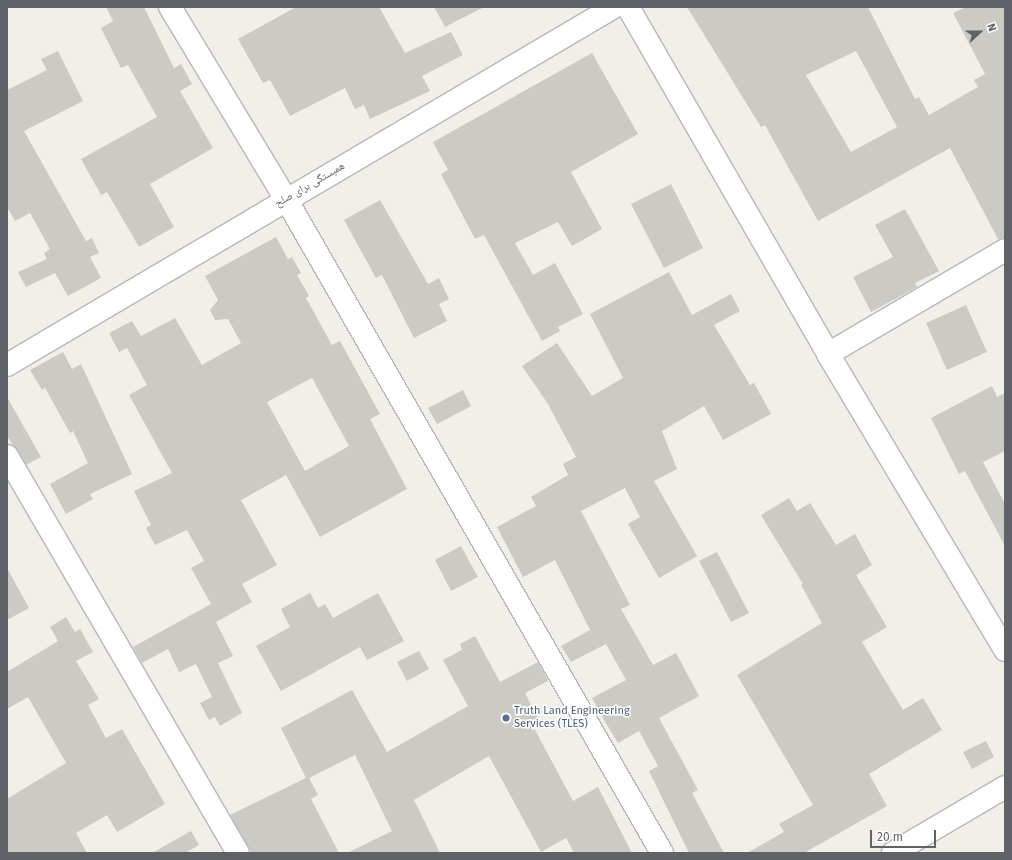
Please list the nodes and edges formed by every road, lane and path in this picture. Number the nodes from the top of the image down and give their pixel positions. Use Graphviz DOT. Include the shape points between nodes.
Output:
graph roads {
  1 [pos="170,7"];
  2 [pos="614,7"];
  3 [pos="628,7"];
  4 [pos="286,199"];
  5 [pos="1005,250"];
  6 [pos="828,354"];
  7 [pos="7,365"];
  8 [pos="7,456"];
  9 [pos="1005,650"];
  10 [pos="1005,787"];
  11 [pos="238,853"];
  12 [pos="662,853"];
  13 [pos="893,853"];
  1 -- 4 [label="street"];
  2 -- 4 [label="street, همبستگی برای صلح"];
  3 -- 6 [label="street"];
  4 -- 7 [label="street, همبستگی برای صلح"];
  4 -- 12 [label="street"];
  5 -- 6 [label="street"];
  6 -- 9 [label="street"];
  8 -- 11 [label="street"];
  10 -- 13 [label="street"];
}
